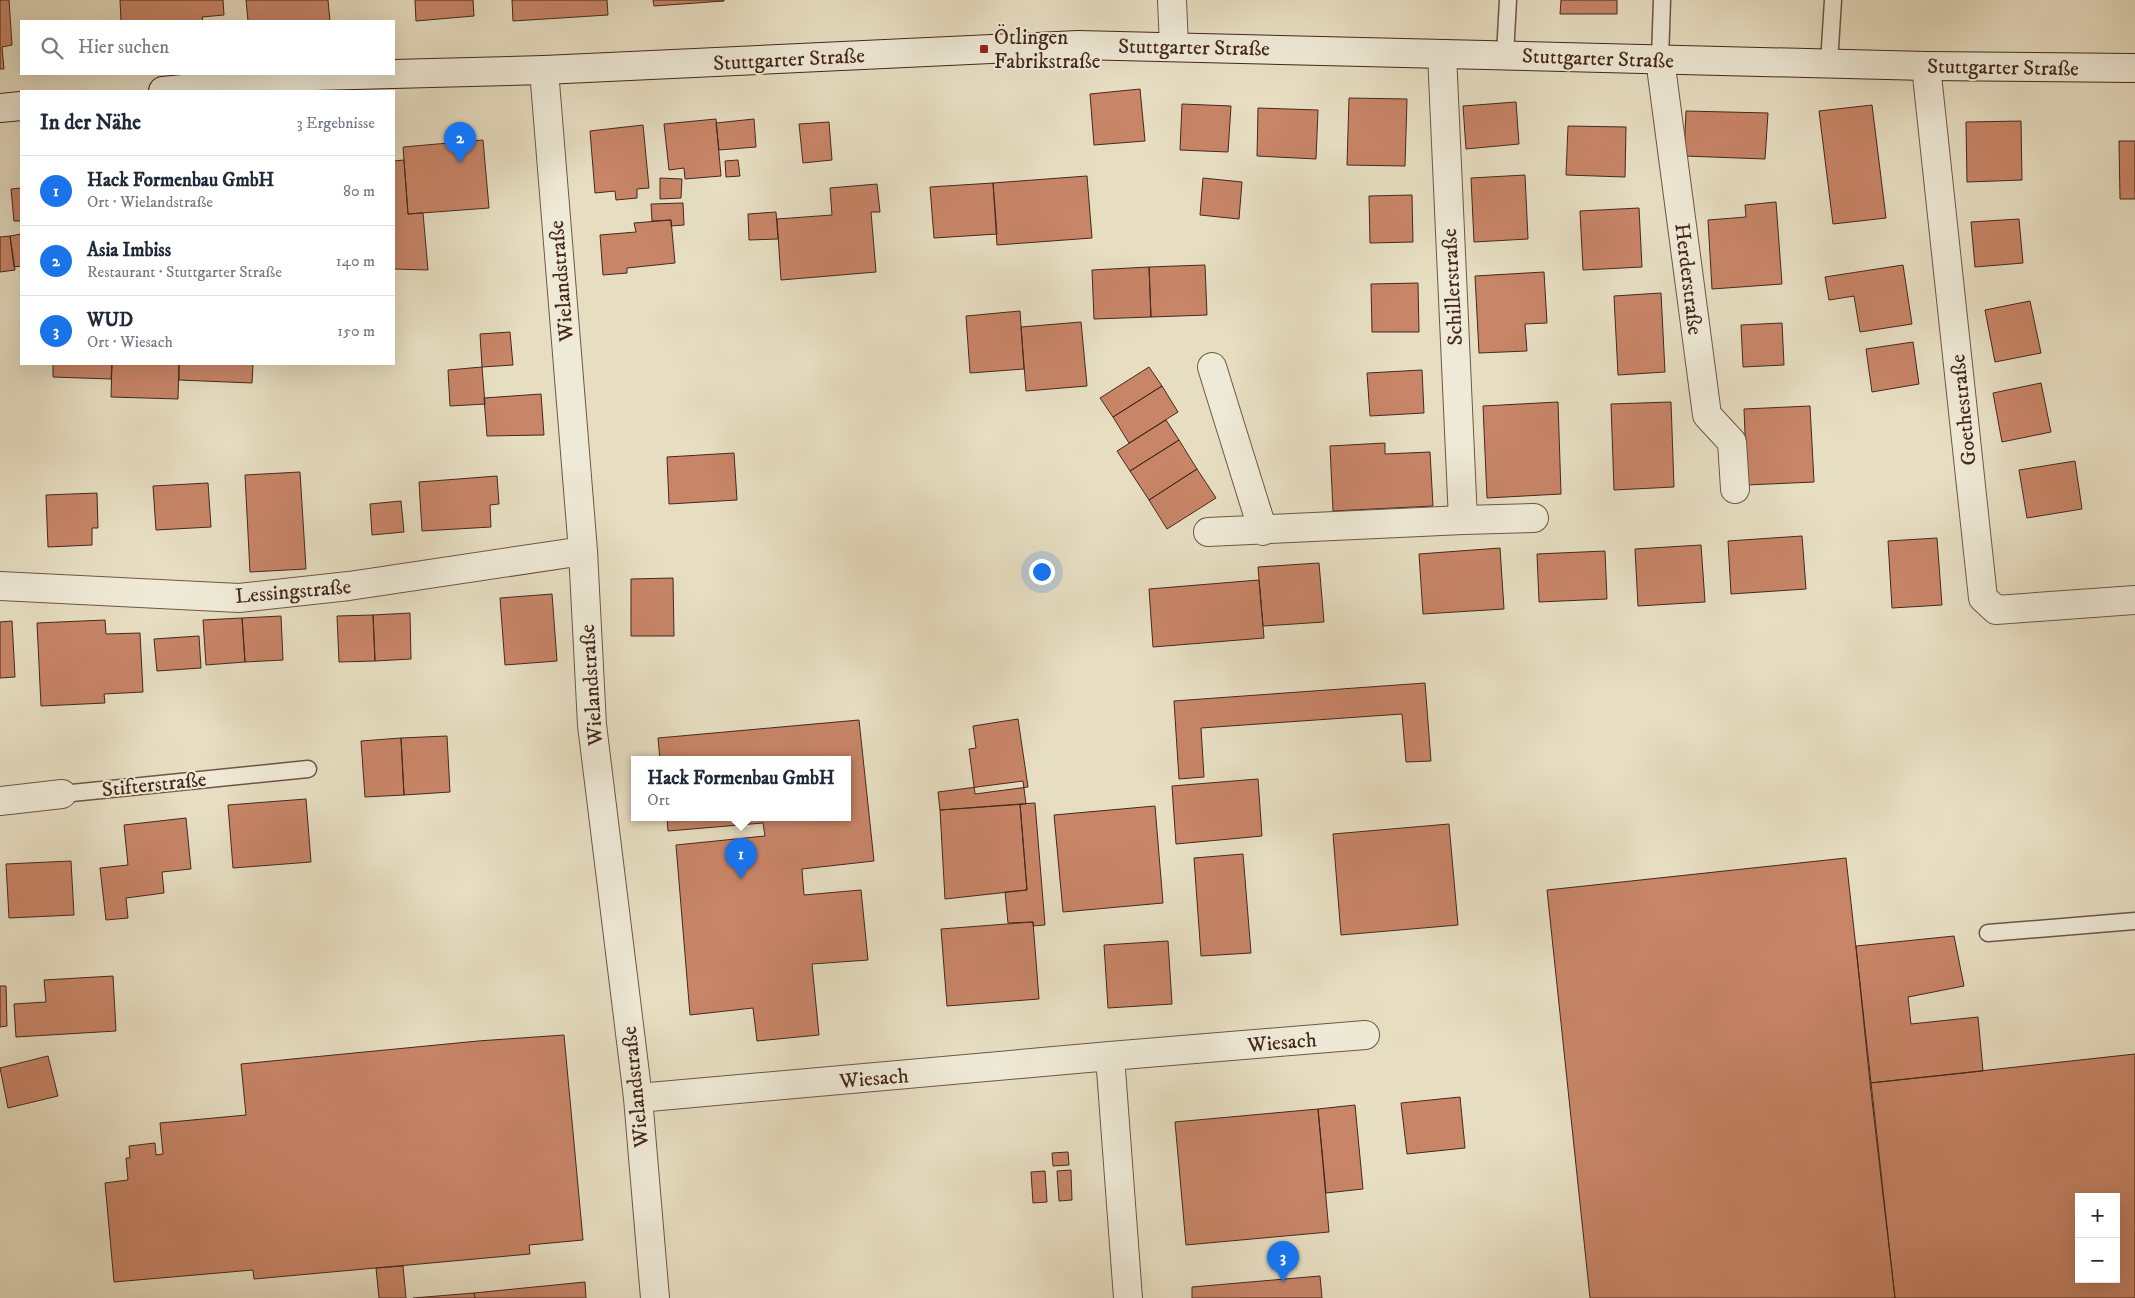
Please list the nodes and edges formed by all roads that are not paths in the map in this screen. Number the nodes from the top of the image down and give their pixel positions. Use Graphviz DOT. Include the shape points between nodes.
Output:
graph roads {
  1 [pos="1172,0"];
  2 [pos="1508,0"];
  3 [pos="1662,0"];
  4 [pos="1832,0"];
  5 [pos="1174,46"];
  6 [pos="1442,54"];
  7 [pos="1505,55"];
  8 [pos="1660,60"];
  9 [pos="1829,63"];
  10 [pos="1926,66"];
  11 [pos="2135,68"];
  12 [pos="544,70"];
  13 [pos="395,74"];
  14 [pos="353,75"];
  15 [pos="174,90"];
  16 [pos="20,106"];
  17 [pos="0,108"];
  18 [pos="1212,367"];
  19 [pos="1735,489"];
  20 [pos="1534,518"];
  21 [pos="1462,520"];
  22 [pos="1263,531"];
  23 [pos="1208,532"];
  24 [pos="583,551"];
  25 [pos="0,586"];
  26 [pos="2135,600"];
  27 [pos="308,769"];
  28 [pos="62,794"];
  29 [pos="0,802"];
  30 [pos="2135,921"];
  31 [pos="1988,932"];
  32 [pos="1365,1035"];
  33 [pos="1110,1056"];
  34 [pos="638,1098"];
  35 [pos="655,1298"];
  36 [pos="1128,1298"];
  1 -- 5 [label="street"];
  2 -- 7 [label="lane"];
  3 -- 8 [label="lane"];
  4 -- 9 [label="lane"];
  5 -- 6 [label="street, Stuttgarter Straße"];
  5 -- 12 [label="street, Stuttgarter Straße" via="1078,45"];
  6 -- 7 [label="street, Stuttgarter Straße"];
  6 -- 21 [label="street, Schillerstraße"];
  7 -- 8 [label="street, Stuttgarter Straße"];
  8 -- 9 [label="street, Stuttgarter Straße"];
  8 -- 19 [label="street, Herderstraße" via="1707,415 1732,442"];
  9 -- 10 [label="street, Stuttgarter Straße"];
  10 -- 11 [label="street, Stuttgarter Straße"];
  10 -- 26 [label="street, Goethestraße" via="1983,598 1996,610"];
  12 -- 13 [label="street, Stuttgarter Straße"];
  12 -- 24 [label="street, Wielandstraße"];
  14 -- 15 [label="street, Stuttgarter Straße"];
  16 -- 17 [label="street"];
  18 -- 22 [label="street"];
  20 -- 21 [label="street"];
  21 -- 22 [label="street"];
  22 -- 23 [label="street"];
  24 -- 25 [label="street, Lessingstraße" via="349,586 239,598"];
  24 -- 34 [label="street, Wielandstraße" via="592,724"];
  27 -- 28 [label="lane, Stifterstraße"];
  28 -- 29 [label="street, Stifterstraße"];
  30 -- 31 [label="lane"];
  32 -- 33 [label="street, Wiesach"];
  33 -- 34 [label="street, Wiesach"];
  33 -- 36 [label="street"];
  34 -- 35 [label="street, Wielandstraße"];
}
